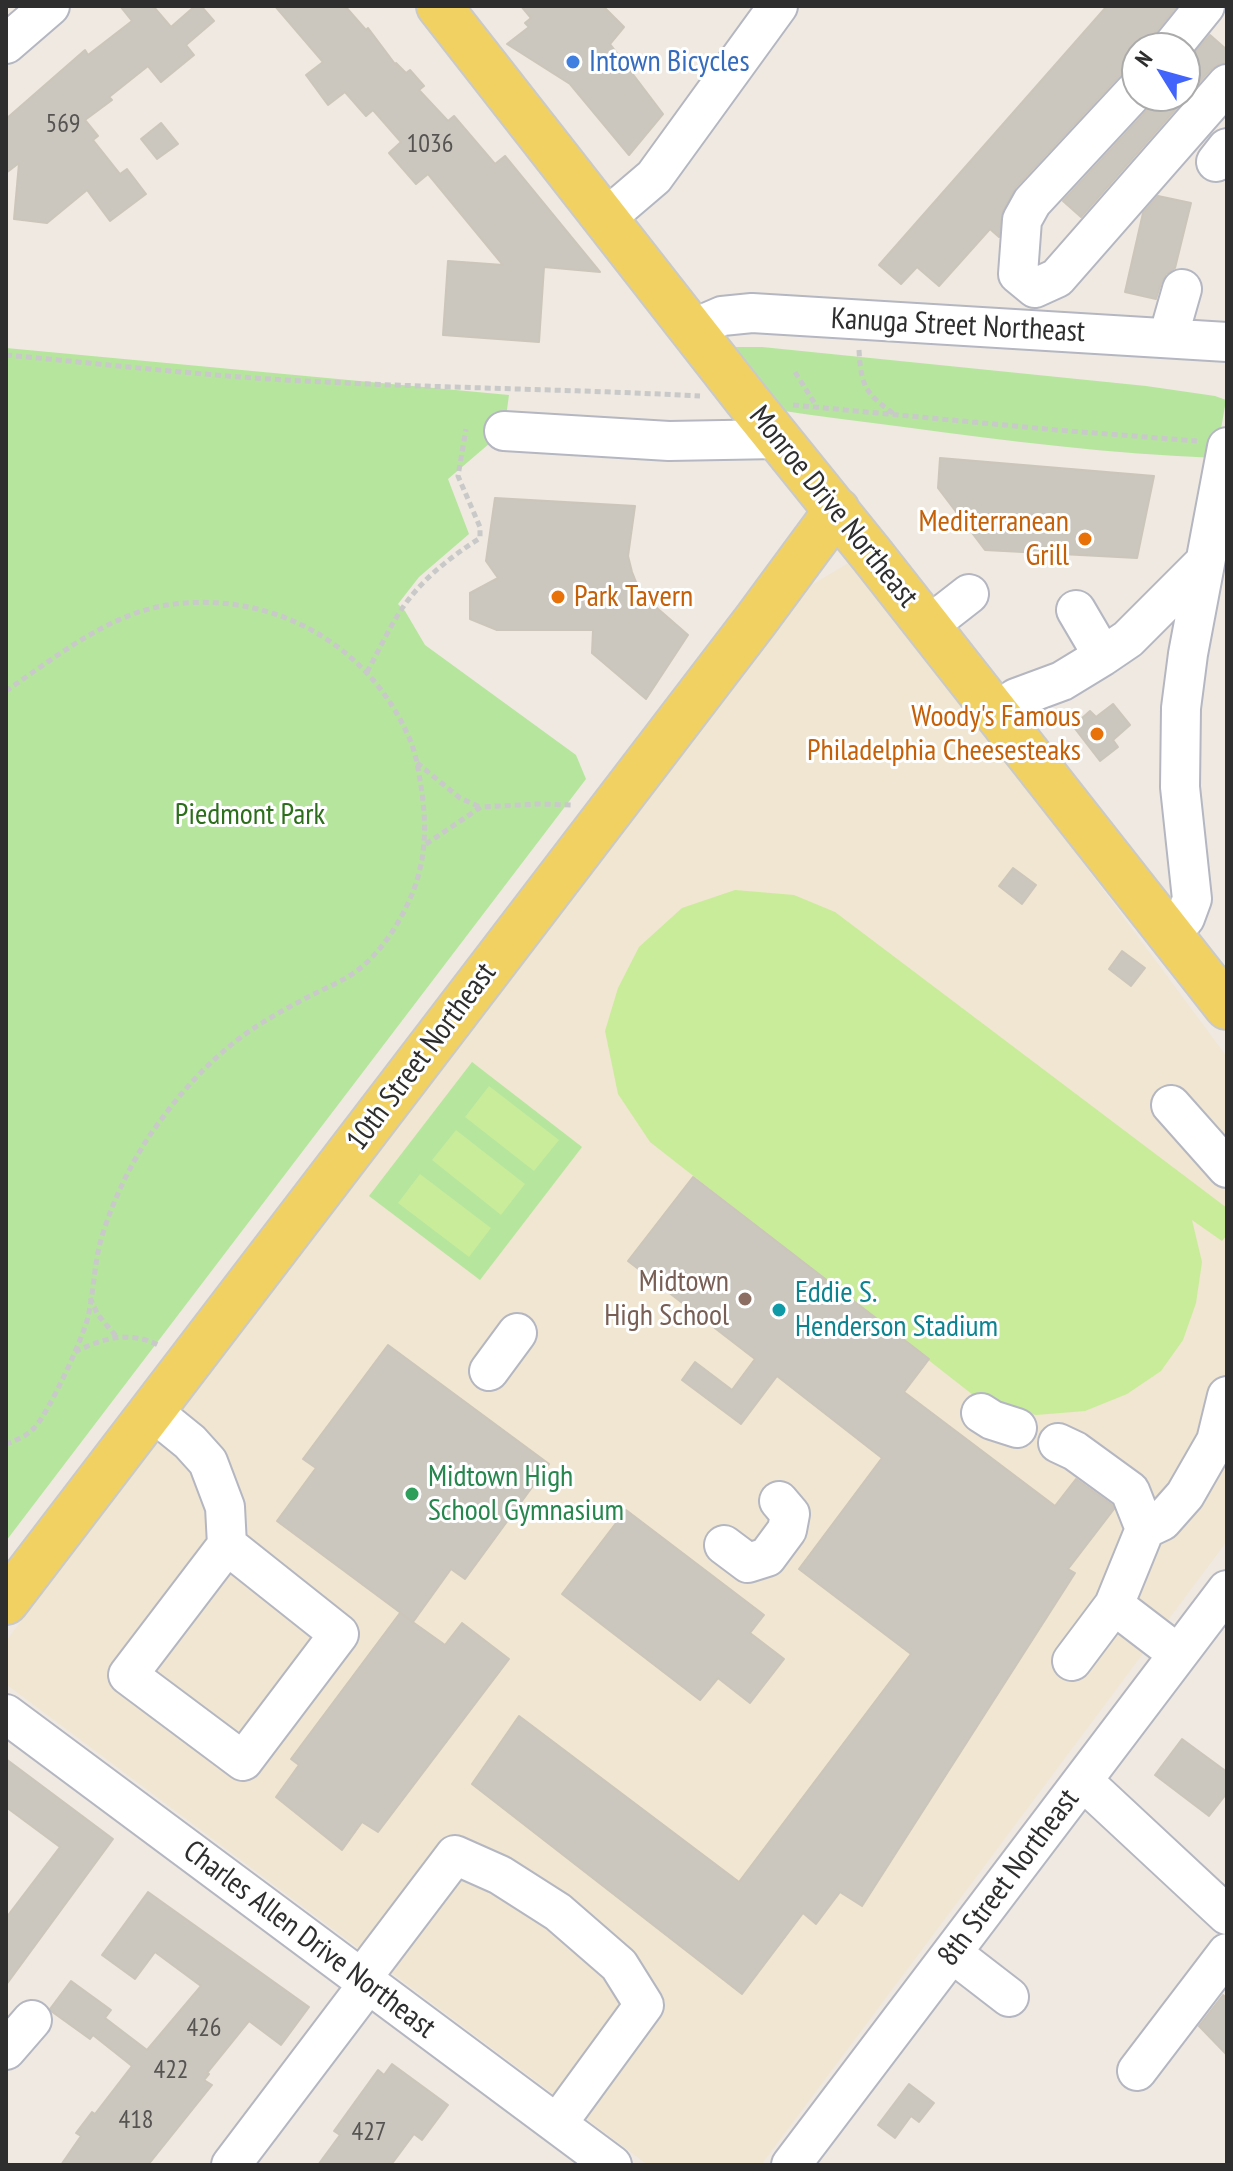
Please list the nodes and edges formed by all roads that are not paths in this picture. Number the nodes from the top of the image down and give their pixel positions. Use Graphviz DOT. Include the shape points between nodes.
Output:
graph roads {
  1 [pos="50,6"];
  2 [pos="439,6"];
  3 [pos="778,6"];
  4 [pos="1205,6"];
  5 [pos="1184,32"];
  6 [pos="6,44"];
  7 [pos="1227,84"];
  8 [pos="1121,106"];
  9 [pos="606,218"];
  10 [pos="1035,288"];
  11 [pos="1182,289"];
  12 [pos="692,329"];
  13 [pos="1034,330"];
  14 [pos="1168,338"];
  15 [pos="1227,342"];
  16 [pos="783,422"];
  17 [pos="504,431"];
  18 [pos="1221,450"];
  19 [pos="1221,508"];
  20 [pos="837,510"];
  21 [pos="1205,562"];
  22 [pos="969,594"];
  23 [pos="1076,610"];
  24 [pos="928,626"];
  25 [pos="1103,656"];
  26 [pos="996,713"];
  27 [pos="1170,933"];
  28 [pos="1227,1007"];
  29 [pos="1171,1105"];
  30 [pos="1227,1168"];
  31 [pos="517,1333"];
  32 [pos="489,1371"];
  33 [pos="1227,1396"];
  34 [pos="153,1412"];
  35 [pos="981,1413"];
  36 [pos="1017,1428"];
  37 [pos="1058,1443"];
  38 [pos="779,1501"];
  39 [pos="1145,1529"];
  40 [pos="227,1545"];
  41 [pos="724,1545"];
  42 [pos="1227,1590"];
  43 [pos="6,1602"];
  44 [pos="1114,1605"];
  45 [pos="1178,1654"];
  46 [pos="1072,1661"];
  47 [pos="6,1714"];
  48 [pos="1083,1781"];
  49 [pos="1227,1915"];
  50 [pos="952,1953"];
  51 [pos="1227,1953"];
  52 [pos="364,1982"];
  53 [pos="1009,1997"];
  54 [pos="32,2020"];
  55 [pos="6,2050"];
  56 [pos="1137,2071"];
  57 [pos="557,2124"];
  58 [pos="231,2165"];
  59 [pos="612,2165"];
  60 [pos="791,2165"];
  1 -- 6 [label="street"];
  2 -- 9 [label="main road, Monroe Drive Northeast"];
  3 -- 9 [label="street" via="654,177"];
  4 -- 5 [label="street"];
  7 -- 10 [label="street" via="1057,278"];
  8 -- 10 [label="street" via="1032,202 1022,220 1018,274"];
  9 -- 12 [label="main road, Monroe Drive Northeast"];
  10 -- 13 [label="street"];
  11 -- 14 [label="street"];
  12 -- 13 [label="street, Kanuga Street Northeast" via="722,316 752,313"];
  12 -- 16 [label="main road, Monroe Drive Northeast"];
  13 -- 14 [label="street, Kanuga Street Northeast"];
  14 -- 15 [label="street, Kanuga Street Northeast"];
  16 -- 17 [label="street" via="669,441"];
  16 -- 20 [label="main road, Monroe Drive Northeast"];
  18 -- 19 [label="street"];
  19 -- 21 [label="street"];
  20 -- 24 [label="main road, Monroe Drive Northeast"];
  20 -- 34 [label="main road, 10th Street Northeast"];
  21 -- 25 [label="street" via="1128,639"];
  21 -- 27 [label="street" via="1181,708 1180,787 1192,899 1185,918"];
  22 -- 24 [label="street"];
  23 -- 25 [label="street"];
  24 -- 26 [label="main road, Monroe Drive Northeast"];
  25 -- 26 [label="street"];
  26 -- 27 [label="main road, Monroe Drive Northeast"];
  27 -- 28 [label="main road, Monroe Drive Northeast"];
  29 -- 30 [label="street"];
  31 -- 32 [label="street"];
  33 -- 39 [label="street" via="1216,1441 1185,1495 1162,1521"];
  34 -- 40 [label="street" via="208,1462 225,1507"];
  34 -- 43 [label="main road, 10th Street Northeast"];
  35 -- 36 [label="street"];
  37 -- 39 [label="street" via="1130,1491"];
  38 -- 41 [label="street" via="790,1514 787,1530 767,1557 748,1563"];
  39 -- 44 [label="street"];
  40 -- 40 [label="street" via="128,1675 243,1761 339,1634"];
  42 -- 45 [label="street, 8th Street Northeast"];
  44 -- 45 [label="street"];
  44 -- 46 [label="street"];
  45 -- 48 [label="street, 8th Street Northeast"];
  47 -- 52 [label="street, Charles Allen Drive Northeast"];
  48 -- 49 [label="street"];
  48 -- 50 [label="street, 8th Street Northeast"];
  50 -- 53 [label="street"];
  50 -- 60 [label="street, 8th Street Northeast"];
  51 -- 56 [label="street"];
  52 -- 57 [label="street, Charles Allen Drive Northeast"];
  52 -- 57 [label="street" via="455,1855 500,1875 558,1912 619,1965 644,2005"];
  52 -- 58 [label="street"];
  54 -- 55 [label="street"];
  57 -- 59 [label="street, Charles Allen Drive Northeast"];
}
